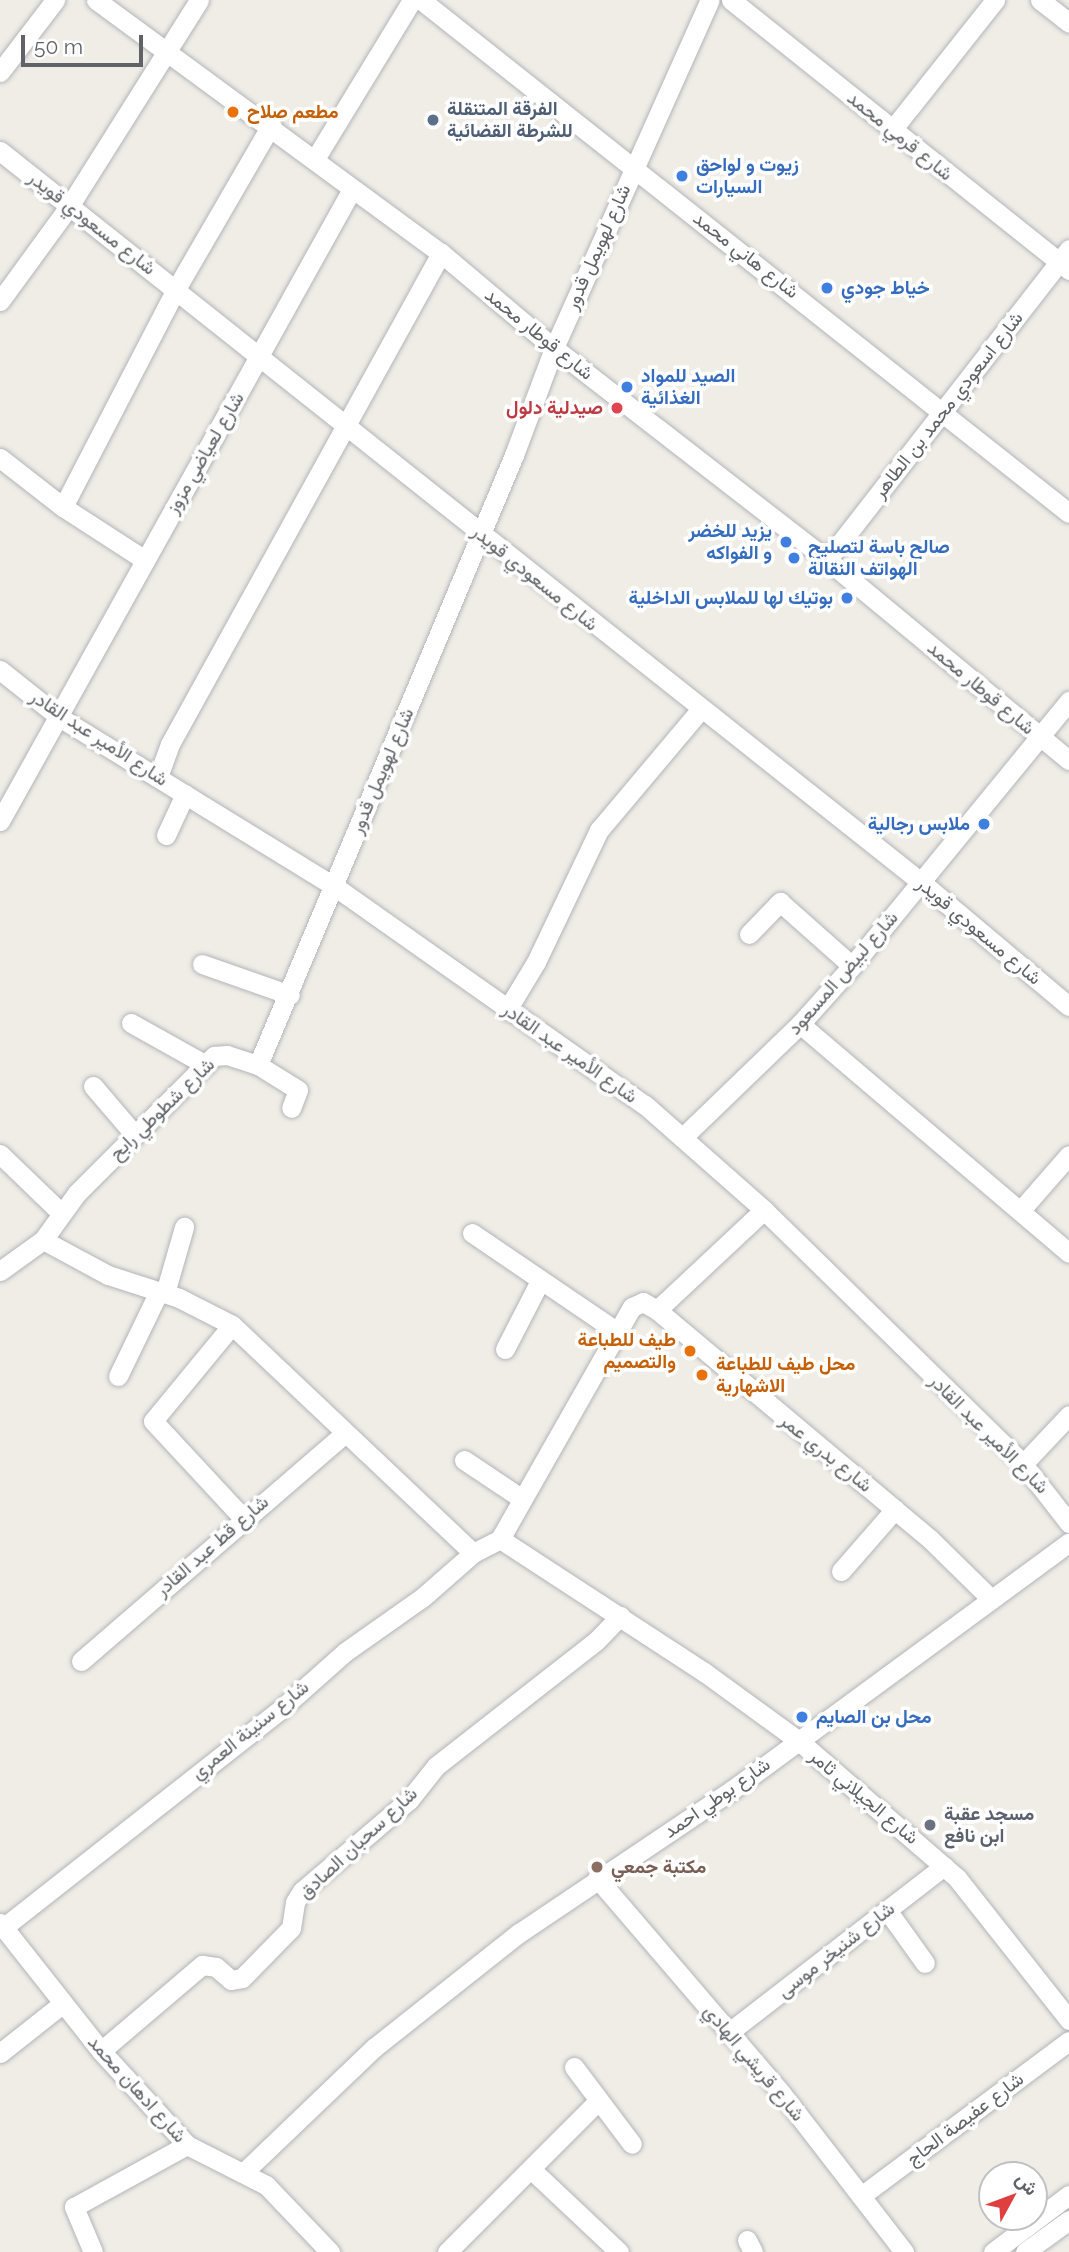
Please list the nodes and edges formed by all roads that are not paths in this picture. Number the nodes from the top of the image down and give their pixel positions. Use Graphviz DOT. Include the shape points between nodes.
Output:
graph roads {
  1 [pos="55,0"];
  2 [pos="96,0"];
  3 [pos="199,0"];
  4 [pos="412,0"];
  5 [pos="421,0"];
  6 [pos="710,0"];
  7 [pos="731,0"];
  8 [pos="995,0"];
  9 [pos="1041,0"];
  10 [pos="1069,23"];
  11 [pos="164,52"];
  12 [pos="0,72"];
  13 [pos="271,124"];
  14 [pos="892,130"];
  15 [pos="0,151"];
  16 [pos="315,159"];
  17 [pos="634,166"];
  18 [pos="352,188"];
  19 [pos="70,205"];
  20 [pos="441,253"];
  21 [pos="1066,261"];
  22 [pos="176,289"];
  23 [pos="0,301"];
  24 [pos="554,348"];
  25 [pos="260,357"];
  26 [pos="943,411"];
  27 [pos="344,424"];
  28 [pos="0,458"];
  29 [pos="63,507"];
  30 [pos="1069,513"];
  31 [pos="481,535"];
  32 [pos="145,560"];
  33 [pos="827,560"];
  34 [pos="0,670"];
  35 [pos="1069,701"];
  36 [pos="700,710"];
  37 [pos="60,717"];
  38 [pos="1040,737"];
  39 [pos="1069,760"];
  40 [pos="158,777"];
  41 [pos="185,794"];
  42 [pos="0,821"];
  43 [pos="166,835"];
  44 [pos="921,882"];
  45 [pos="334,886"];
  46 [pos="749,933"];
  47 [pos="202,964"];
  48 [pos="852,966"];
  49 [pos="290,995"];
  50 [pos="1069,1006"];
  51 [pos="507,1010"];
  52 [pos="131,1023"];
  53 [pos="800,1024"];
  54 [pos="206,1065"];
  55 [pos="258,1065"];
  56 [pos="93,1086"];
  57 [pos="291,1108"];
  58 [pos="134,1134"];
  59 [pos="684,1136"];
  60 [pos="0,1154"];
  61 [pos="1069,1155"];
  62 [pos="764,1210"];
  63 [pos="1020,1211"];
  64 [pos="60,1212"];
  65 [pos="184,1227"];
  66 [pos="472,1233"];
  67 [pos="43,1240"];
  68 [pos="1069,1252"];
  69 [pos="0,1271"];
  70 [pos="540,1281"];
  71 [pos="162,1292"];
  72 [pos="657,1310"];
  73 [pos="232,1325"];
  74 [pos="616,1331"];
  75 [pos="505,1349"];
  76 [pos="118,1376"];
  77 [pos="1069,1415"];
  78 [pos="344,1433"];
  79 [pos="464,1460"];
  80 [pos="1023,1464"];
  81 [pos="521,1498"];
  82 [pos="895,1509"];
  83 [pos="244,1518"];
  84 [pos="1069,1523"];
  85 [pos="500,1539"];
  86 [pos="1069,1542"];
  87 [pos="473,1553"];
  88 [pos="841,1571"];
  89 [pos="991,1599"];
  90 [pos="620,1616"];
  91 [pos="81,1661"];
  92 [pos="799,1741"];
  93 [pos="944,1866"];
  94 [pos="597,1878"];
  95 [pos="887,1910"];
  96 [pos="2,1925"];
  97 [pos="925,1964"];
  98 [pos="62,2004"];
  99 [pos="1069,2020"];
  100 [pos="728,2034"];
  101 [pos="1069,2041"];
  102 [pos="101,2051"];
  103 [pos="0,2053"];
  104 [pos="574,2067"];
  105 [pos="597,2102"];
  106 [pos="632,2144"];
  107 [pos="187,2145"];
  108 [pos="533,2171"];
  109 [pos="244,2172"];
  110 [pos="1069,2195"];
  111 [pos="861,2196"];
  112 [pos="1069,2220"];
  113 [pos="614,2251"];
  114 [pos="93,2252"];
  115 [pos="330,2252"];
  116 [pos="447,2252"];
  117 [pos="904,2252"];
  118 [pos="993,2252"];
  119 [pos="1025,2252"];
  1 -- 12 [label="street"];
  2 -- 11 [label="street, شارع قوطار محمد"];
  3 -- 11 [label="street"];
  4 -- 16 [label="street"];
  5 -- 17 [label="street, شارع هاني محمد"];
  6 -- 17 [label="street, شارع لهويمل قدور"];
  7 -- 14 [label="street, شارع قرمي محمد"];
  8 -- 14 [label="street"];
  9 -- 10 [label="street"];
  11 -- 13 [label="street, شارع قوطار محمد"];
  11 -- 19 [label="street"];
  13 -- 16 [label="street, شارع قوطار محمد"];
  13 -- 22 [label="street"];
  14 -- 21 [label="street, شارع قرمي محمد"];
  15 -- 19 [label="street, شارع مسعودي قويدر"];
  16 -- 18 [label="street, شارع قوطار محمد"];
  17 -- 24 [label="street, شارع لهويمل قدور"];
  17 -- 26 [label="street, شارع هاني محمد"];
  18 -- 20 [label="street, شارع قوطار محمد"];
  18 -- 25 [label="street, شارع لعياضي مزوز"];
  19 -- 22 [label="street, شارع مسعودي قويدر"];
  19 -- 23 [label="street"];
  20 -- 24 [label="street, شارع قوطار محمد"];
  20 -- 27 [label="street"];
  21 -- 26 [label="street, شارع اسعودي محمد بن الطاهر"];
  22 -- 25 [label="street, شارع مسعودي قويدر"];
  22 -- 29 [label="street"];
  24 -- 31 [label="street, شارع لهويمل قدور"];
  24 -- 33 [label="street, شارع قوطار محمد"];
  25 -- 27 [label="street, شارع مسعودي قويدر"];
  25 -- 32 [label="street, شارع لعياضي مزوز"];
  26 -- 30 [label="street, شارع هاني محمد"];
  26 -- 33 [label="street, شارع اسعودي محمد بن الطاهر"];
  27 -- 31 [label="street, شارع مسعودي قويدر"];
  27 -- 40 [label="street" via="170,744"];
  28 -- 29 [label="street"];
  29 -- 32 [label="street"];
  31 -- 36 [label="street, شارع مسعودي قويدر"];
  31 -- 45 [label="street, شارع لهويمل قدور"];
  32 -- 37 [label="street, شارع لعياضي مزوز"];
  33 -- 38 [label="street, شارع قوطار محمد"];
  34 -- 37 [label="street, شارع الأمير عبد القادر"];
  35 -- 38 [label="street, شارع لبيض المسعود"];
  36 -- 44 [label="street, شارع مسعودي قويدر"];
  36 -- 51 [label="street" via="599,830 536,962"];
  37 -- 40 [label="street, شارع الأمير عبد القادر"];
  37 -- 42 [label="street, شارع لعياضي مزوز"];
  38 -- 39 [label="street, شارع قوطار محمد"];
  38 -- 44 [label="street, شارع لبيض المسعود"];
  40 -- 41 [label="street, شارع الأمير عبد القادر"];
  41 -- 43 [label="street"];
  41 -- 45 [label="street, شارع الأمير عبد القادر"];
  44 -- 48 [label="street, شارع لبيض المسعود"];
  44 -- 50 [label="street, شارع مسعودي قويدر"];
  45 -- 49 [label="street"];
  45 -- 51 [label="street, شارع الأمير عبد القادر"];
  46 -- 48 [label="street" via="780,902"];
  47 -- 49 [label="street"];
  48 -- 53 [label="street, شارع لبيض المسعود"];
  49 -- 55 [label="street"];
  51 -- 59 [label="street, شارع الأمير عبد القادر"];
  52 -- 54 [label="street"];
  53 -- 59 [label="street, شارع لبيض المسعود"];
  53 -- 63 [label="street"];
  54 -- 55 [label="street, شارع شطوطي رابح" via="218,1054"];
  54 -- 58 [label="street, شارع شطوطي رابح"];
  55 -- 57 [label="street" via="298,1090"];
  56 -- 58 [label="street"];
  58 -- 64 [label="street, شارع شطوطي رابح"];
  59 -- 62 [label="street, شارع الأمير عبد القادر"];
  60 -- 64 [label="street"];
  61 -- 63 [label="street"];
  62 -- 72 [label="street"];
  62 -- 80 [label="street, شارع الأمير عبد القادر"];
  63 -- 68 [label="street"];
  64 -- 67 [label="street, شارع شطوطي رابح"];
  65 -- 71 [label="street"];
  66 -- 70 [label="street"];
  67 -- 69 [label="street, شارع شطوطي رابح"];
  67 -- 71 [label="street" via="108,1275"];
  70 -- 74 [label="street"];
  70 -- 75 [label="street"];
  71 -- 73 [label="street"];
  71 -- 76 [label="street"];
  72 -- 74 [label="street" via="649,1303 637,1303"];
  72 -- 82 [label="street, شارع بدري عمر"];
  73 -- 78 [label="street"];
  73 -- 83 [label="street" via="153,1421"];
  74 -- 81 [label="street"];
  77 -- 80 [label="street"];
  78 -- 83 [label="street, شارع قط عبد القادر"];
  78 -- 87 [label="street"];
  79 -- 81 [label="street"];
  80 -- 84 [label="street, شارع الأمير عبد القادر"];
  81 -- 85 [label="street"];
  82 -- 88 [label="street"];
  82 -- 89 [label="street, شارع بدري عمر"];
  83 -- 91 [label="street, شارع قط عبد القادر"];
  85 -- 87 [label="street, شارع سنينة العمري"];
  85 -- 90 [label="street, شارع الجيلاني ثامر"];
  86 -- 89 [label="street, شارع بوطي احمد"];
  87 -- 96 [label="street, شارع سنينة العمري" via="423,1597 345,1651 282,1708"];
  89 -- 92 [label="street, شارع بوطي احمد"];
  90 -- 92 [label="street, شارع الجيلاني ثامر"];
  90 -- 102 [label="street, شارع سحبان الصادق" via="436,1766 409,1800 302,1891 295,1902 291,1928 242,1978 231,1980 216,1967 202,1965"];
  92 -- 93 [label="street, شارع الجيلاني ثامر"];
  92 -- 94 [label="street, شارع بوطي احمد"];
  93 -- 95 [label="street, شارع شنيخر موسى"];
  93 -- 99 [label="street, شارع الجيلاني ثامر"];
  94 -- 100 [label="street, شارع قريشي الهادي"];
  94 -- 109 [label="street, شارع بوطي احمد" via="519,1933 375,2048"];
  95 -- 97 [label="street"];
  95 -- 100 [label="street, شارع شنيخر موسى"];
  96 -- 98 [label="street, شارع ادهان محمد"];
  98 -- 102 [label="street, شارع ادهان محمد"];
  98 -- 103 [label="street"];
  100 -- 111 [label="street, شارع قريشي الهادي" via="782,2094"];
  101 -- 111 [label="street, شارع عفيصة الحاج"];
  102 -- 107 [label="street, شارع ادهان محمد"];
  104 -- 105 [label="street"];
  105 -- 106 [label="street"];
  105 -- 108 [label="street"];
  107 -- 109 [label="street, شارع ادهان محمد"];
  107 -- 114 [label="street" via="74,2207"];
  108 -- 113 [label="street"];
  108 -- 116 [label="street"];
  109 -- 115 [label="street, شارع ادهان محمد" via="266,2185"];
  110 -- 118 [label="street"];
  111 -- 117 [label="street, شارع قريشي الهادي"];
  112 -- 119 [label="street"];
}
